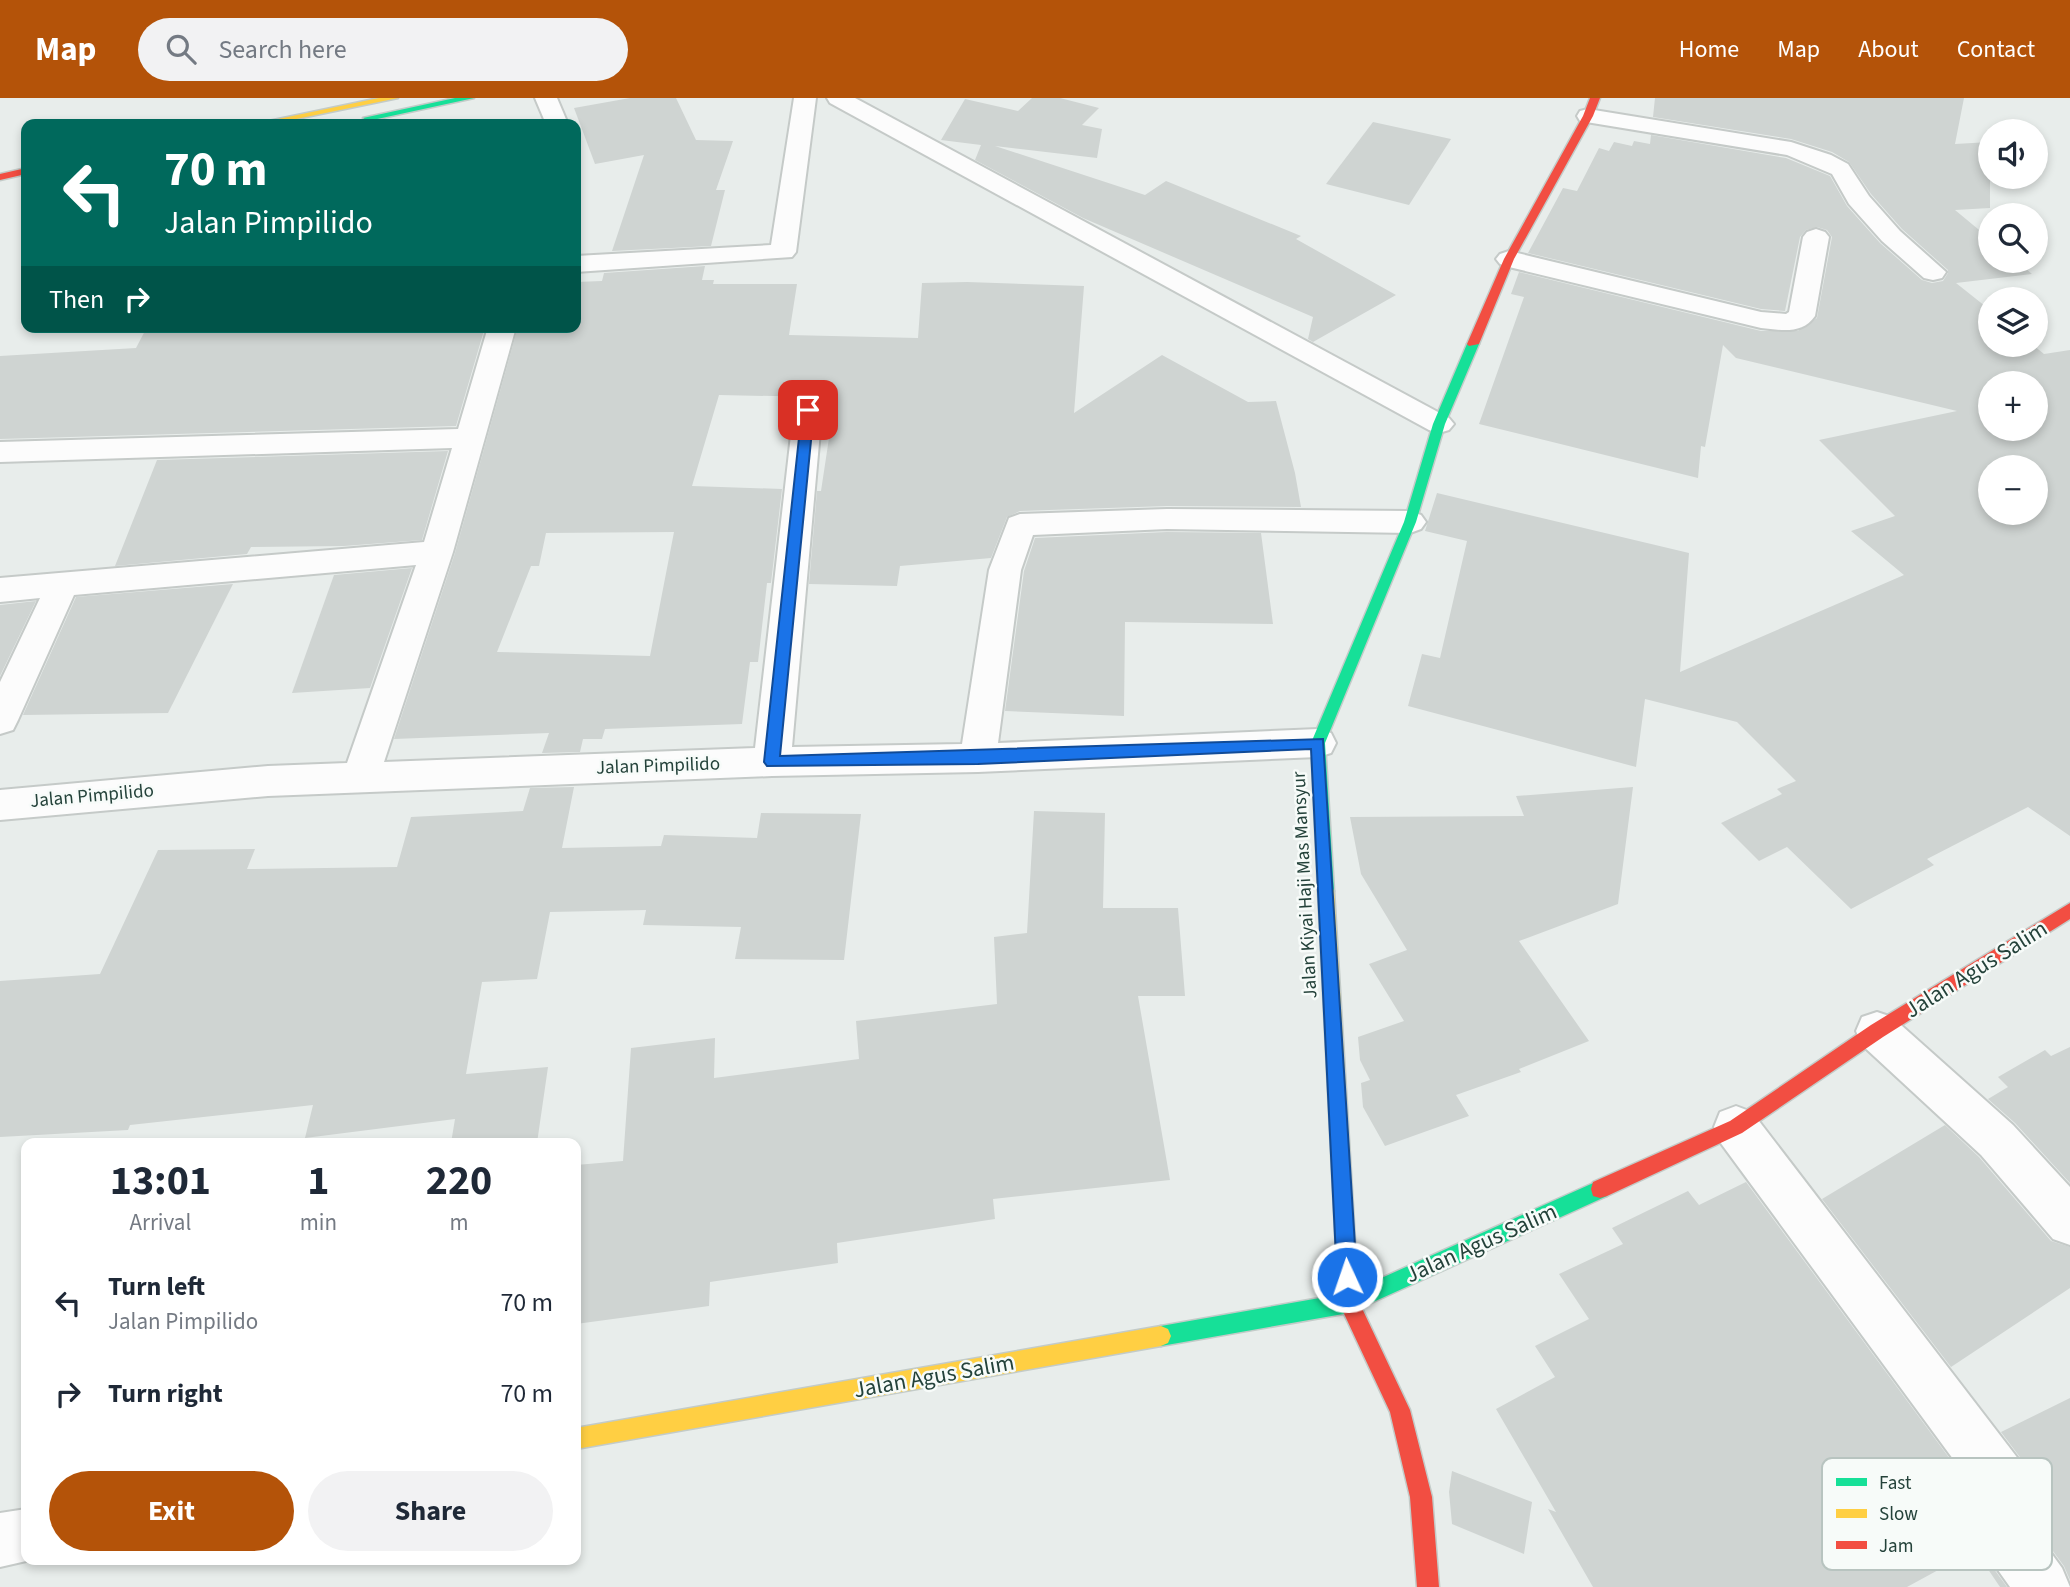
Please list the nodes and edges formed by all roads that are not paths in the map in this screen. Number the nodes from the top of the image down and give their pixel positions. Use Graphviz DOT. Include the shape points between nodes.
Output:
graph roads {
  1 [pos="393,98"];
  2 [pos="469,98"];
  3 [pos="546,98"];
  4 [pos="805,98"];
  5 [pos="838,98"];
  6 [pos="1591,107"];
  7 [pos="285,119"];
  8 [pos="364,119"];
  9 [pos="556,119"];
  10 [pos="21,173"];
  11 [pos="0,177"];
  12 [pos="21,188"];
  13 [pos="0,192"];
  14 [pos="1816,237"];
  15 [pos="1509,259"];
  16 [pos="581,264"];
  17 [pos="1933,272"];
  18 [pos="500,333"];
  19 [pos="808,410"];
  20 [pos="1439,424"];
  21 [pos="470,438"];
  22 [pos="0,452"];
  23 [pos="1410,522"];
  24 [pos="437,552"];
  25 [pos="63,583"];
  26 [pos="0,590"];
  27 [pos="0,720"];
  28 [pos="1318,743"];
  29 [pos="978,758"];
  30 [pos="772,762"];
  31 [pos="361,777"];
  32 [pos="0,804"];
  33 [pos="2070,910"];
  34 [pos="1877,1031"];
  35 [pos="1736,1127"];
  36 [pos="2070,1222"];
  37 [pos="1349,1304"];
  38 [pos="581,1438"];
  39 [pos="1984,1458"];
  40 [pos="21,1537"];
  41 [pos="0,1541"];
  42 [pos="2031,1570"];
  43 [pos="1428,1587"];
  44 [pos="2043,1587"];
  1 -- 7 [label="main road"];
  2 -- 8 [label="main road"];
  3 -- 9 [label="street"];
  4 -- 16 [label="street" via="783,252"];
  5 -- 20 [label="street"];
  6 -- 15 [label="main road, Jalan Kiyai Haji Mas Mansyur"];
  6 -- 17 [label="street" via="1791,149 1823,160 1847,177 1858,199 1891,236"];
  10 -- 11 [label="main road"];
  12 -- 13 [label="main road"];
  14 -- 15 [label="street" via="1802,316 1791,323 1761,320"];
  15 -- 20 [label="main road, Jalan Kiyai Haji Mas Mansyur"];
  18 -- 21 [label="street"];
  19 -- 30 [label="street"];
  20 -- 23 [label="main road, Jalan Kiyai Haji Mas Mansyur"];
  21 -- 22 [label="street"];
  21 -- 24 [label="street"];
  23 -- 28 [label="main road, Jalan Kiyai Haji Mas Mansyur"];
  23 -- 29 [label="street" via="1167,519 1020,525 1005,570"];
  24 -- 25 [label="street"];
  24 -- 31 [label="street"];
  25 -- 26 [label="street"];
  25 -- 27 [label="street"];
  28 -- 29 [label="street, Jalan Pimpilido"];
  28 -- 37 [label="main road, Jalan Kiyai Haji Mas Mansyur"];
  29 -- 30 [label="street, Jalan Pimpilido"];
  30 -- 31 [label="street, Jalan Pimpilido"];
  31 -- 32 [label="street, Jalan Pimpilido"];
  33 -- 34 [label="main road, Jalan Agus Salim"];
  34 -- 35 [label="main road, Jalan Agus Salim"];
  34 -- 36 [label="street" via="1997,1140"];
  35 -- 37 [label="main road, Jalan Agus Salim"];
  35 -- 39 [label="street"];
  37 -- 38 [label="main road, Jalan Agus Salim"];
  37 -- 43 [label="main road, Jalan Kiyai Haji Mas Mansyur" via="1400,1410 1421,1497"];
  40 -- 41 [label="street"];
  42 -- 44 [label="street"];
}
